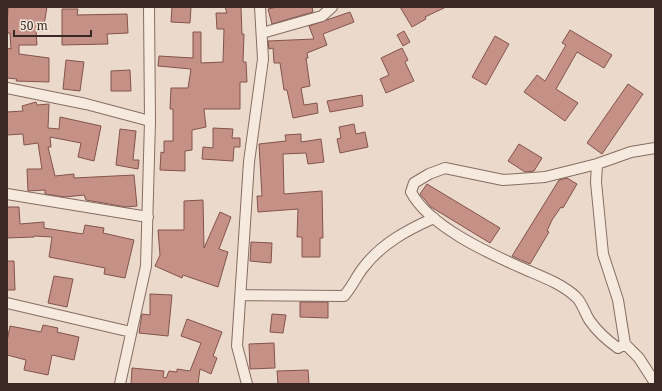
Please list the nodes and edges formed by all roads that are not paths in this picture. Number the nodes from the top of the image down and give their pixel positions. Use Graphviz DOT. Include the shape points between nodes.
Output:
graph roads {
  1 [pos="149,7"];
  2 [pos="260,7"];
  3 [pos="332,7"];
  4 [pos="262,33"];
  5 [pos="7,88"];
  6 [pos="150,121"];
  7 [pos="655,148"];
  8 [pos="598,164"];
  9 [pos="7,194"];
  10 [pos="148,217"];
  11 [pos="434,218"];
  12 [pos="241,295"];
  13 [pos="7,303"];
  14 [pos="131,332"];
  15 [pos="625,344"];
  16 [pos="655,383"];
  17 [pos="120,384"];
  18 [pos="247,384"];
  1 -- 6 [label="street"];
  2 -- 4 [label="street"];
  3 -- 4 [label="street" via="322,16"];
  4 -- 12 [label="street" via="263,59 249,162"];
  5 -- 6 [label="street" via="86,104"];
  6 -- 10 [label="street"];
  7 -- 8 [label="street" via="631,152"];
  8 -- 11 [label="street" via="545,177 503,180 446,168 414,183 411,192 416,202"];
  8 -- 15 [label="street" via="596,182 603,254 618,300"];
  9 -- 10 [label="street"];
  10 -- 14 [label="street" via="146,266"];
  11 -- 12 [label="street" via="386,244 363,268 344,296"];
  11 -- 15 [label="street" via="463,239 550,280 577,297 590,321 609,342 618,348"];
  12 -- 18 [label="street" via="237,346"];
  13 -- 14 [label="street"];
  14 -- 17 [label="street"];
  15 -- 16 [label="street" via="639,358"];
}
